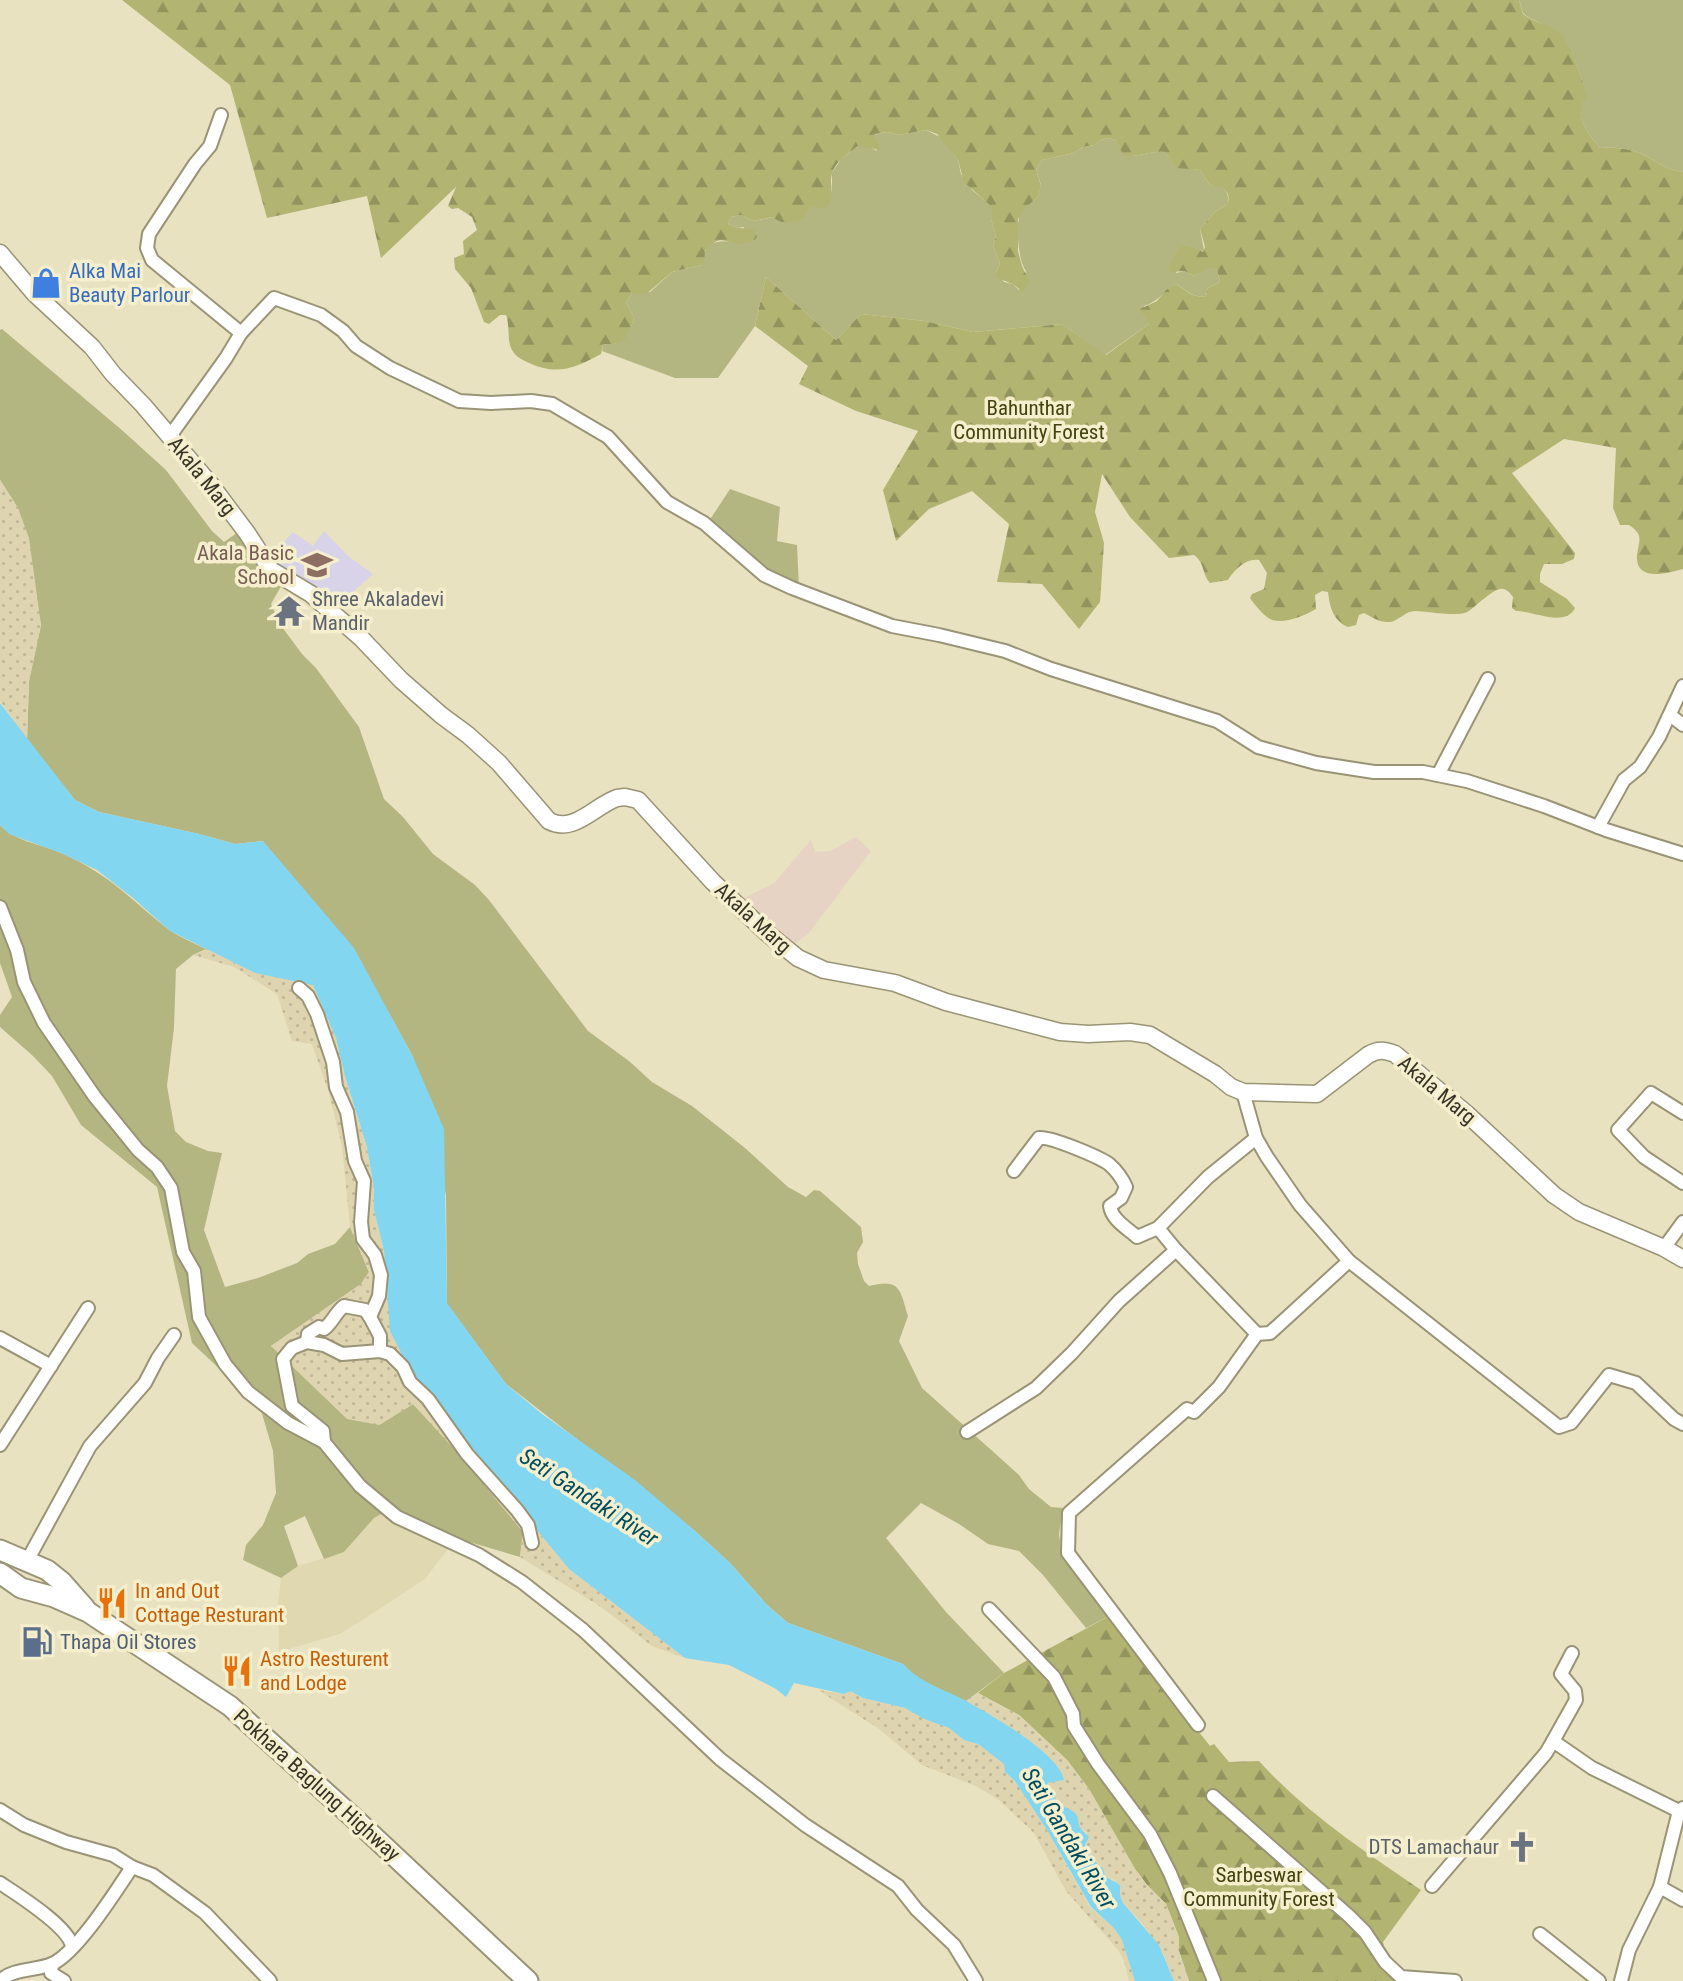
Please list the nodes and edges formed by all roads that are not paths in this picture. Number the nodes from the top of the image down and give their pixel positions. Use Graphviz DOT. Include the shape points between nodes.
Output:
graph roads {
  1 [pos="221,115"];
  2 [pos="0,253"];
  3 [pos="241,333"];
  4 [pos="170,436"];
  5 [pos="1488,679"];
  6 [pos="1683,686"];
  7 [pos="1670,715"];
  8 [pos="1683,725"];
  9 [pos="1438,775"];
  10 [pos="1598,827"];
  11 [pos="1683,853"];
  12 [pos="0,907"];
  13 [pos="299,988"];
  14 [pos="1243,1092"];
  15 [pos="1683,1113"];
  16 [pos="1256,1138"];
  17 [pos="1014,1171"];
  18 [pos="1683,1183"];
  19 [pos="1683,1222"];
  20 [pos="1158,1228"];
  21 [pos="1664,1248"];
  22 [pos="1176,1250"];
  23 [pos="1683,1259"];
  24 [pos="1349,1261"];
  25 [pos="88,1308"];
  26 [pos="370,1317"];
  27 [pos="1257,1334"];
  28 [pos="174,1335"];
  29 [pos="0,1338"];
  30 [pos="307,1342"];
  31 [pos="380,1351"];
  32 [pos="51,1366"];
  33 [pos="1683,1424"];
  34 [pos="967,1432"];
  35 [pos="324,1442"];
  36 [pos="0,1445"];
  37 [pos="532,1543"];
  38 [pos="0,1550"];
  39 [pos="27,1561"];
  40 [pos="0,1573"];
  41 [pos="989,1609"];
  42 [pos="88,1612"];
  43 [pos="1572,1653"];
  44 [pos="1198,1725"];
  45 [pos="1553,1741"];
  46 [pos="1213,1796"];
  47 [pos="1681,1810"];
  48 [pos="0,1811"];
  49 [pos="132,1867"];
  50 [pos="0,1883"];
  51 [pos="1432,1886"];
  52 [pos="1660,1887"];
  53 [pos="1683,1900"];
  54 [pos="1540,1934"];
  55 [pos="72,1946"];
  56 [pos="52,1964"];
  57 [pos="0,1981"];
  58 [pos="64,1981"];
  59 [pos="270,1981"];
  60 [pos="528,1981"];
  61 [pos="976,1981"];
  62 [pos="1214,1981"];
  63 [pos="1455,1981"];
  64 [pos="1599,1981"];
  65 [pos="1622,1981"];
  1 -- 3 [label="street" via="209,146 149,234 147,248 152,260"];
  2 -- 4 [label="main road, Akala Marg"];
  3 -- 4 [label="street"];
  3 -- 9 [label="street" via="274,298 321,316 390,368 459,401 552,404 608,437 667,502 704,523 764,575 892,626 1005,651 1217,721 1258,747 1316,763"];
  4 -- 14 [label="main road, Akala Marg" via="271,570 311,594 401,680 468,735 549,821 561,825 574,822 617,798 638,800 713,882 808,964 895,983 946,1002 1060,1032 1150,1035"];
  5 -- 9 [label="street"];
  6 -- 7 [label="street"];
  7 -- 8 [label="street"];
  7 -- 10 [label="street" via="1640,767 1624,780"];
  9 -- 10 [label="street" via="1515,796"];
  10 -- 11 [label="street"];
  12 -- 35 [label="street" via="24,982 44,1023 95,1097 171,1188 183,1252 194,1271 199,1317 225,1364 248,1392 272,1411"];
  13 -- 26 [label="street" via="317,1014 364,1181 363,1239 375,1255 380,1275 379,1296"];
  14 -- 16 [label="street"];
  14 -- 21 [label="main road, Akala Marg" via="1317,1094 1368,1055 1386,1050 1467,1114 1554,1195 1579,1212"];
  15 -- 18 [label="street" via="1651,1093 1618,1130 1644,1157"];
  16 -- 20 [label="street" via="1208,1177"];
  16 -- 24 [label="street" via="1300,1205"];
  17 -- 20 [label="street" via="1039,1138 1046,1136 1100,1158 1121,1176 1126,1187 1110,1206 1111,1214 1137,1237"];
  19 -- 21 [label="street"];
  20 -- 22 [label="street"];
  21 -- 23 [label="main road, Akala Marg"];
  22 -- 27 [label="street"];
  22 -- 34 [label="street" via="1119,1301 1036,1388"];
  24 -- 27 [label="street" via="1270,1333"];
  24 -- 33 [label="street" via="1559,1427 1571,1423 1609,1375 1636,1383"];
  25 -- 32 [label="street"];
  26 -- 30 [label="street" via="365,1310 344,1306 332,1323 308,1334"];
  26 -- 31 [label="street" via="380,1336"];
  27 -- 44 [label="street" via="1219,1387 1194,1412 1187,1409 1069,1513 1068,1553"];
  28 -- 39 [label="street" via="145,1382 90,1446"];
  29 -- 32 [label="street"];
  30 -- 31 [label="street" via="342,1354"];
  30 -- 35 [label="street" via="292,1348 283,1359 285,1374 292,1406 323,1430"];
  31 -- 37 [label="street" via="403,1367 467,1454 517,1510 528,1525"];
  32 -- 36 [label="street"];
  35 -- 61 [label="street" via="360,1486 397,1517 479,1555 522,1582 583,1630 720,1759 805,1825 898,1886 954,1945"];
  38 -- 39 [label="highway, Pokhara Baglung Highway"];
  39 -- 42 [label="highway, Pokhara Baglung Highway" via="62,1582"];
  40 -- 42 [label="highway, Pokhara Baglung Highway" via="21,1588"];
  41 -- 62 [label="street" via="1054,1677 1073,1714 1074,1726 1150,1834"];
  42 -- 60 [label="highway, Pokhara Baglung Highway" via="230,1706"];
  43 -- 45 [label="street" via="1561,1674 1575,1691 1576,1700"];
  45 -- 47 [label="street" via="1592,1769"];
  45 -- 51 [label="street"];
  46 -- 63 [label="street" via="1349,1916 1401,1977"];
  47 -- 52 [label="street"];
  48 -- 49 [label="street" via="23,1825 113,1855"];
  49 -- 55 [label="street"];
  49 -- 59 [label="street" via="153,1875 205,1913"];
  50 -- 55 [label="street" via="71,1937"];
  52 -- 53 [label="street"];
  52 -- 65 [label="street" via="1629,1950"];
  54 -- 64 [label="street"];
  55 -- 56 [label="street"];
  56 -- 57 [label="street"];
  56 -- 58 [label="street" via="51,1973"];
}
